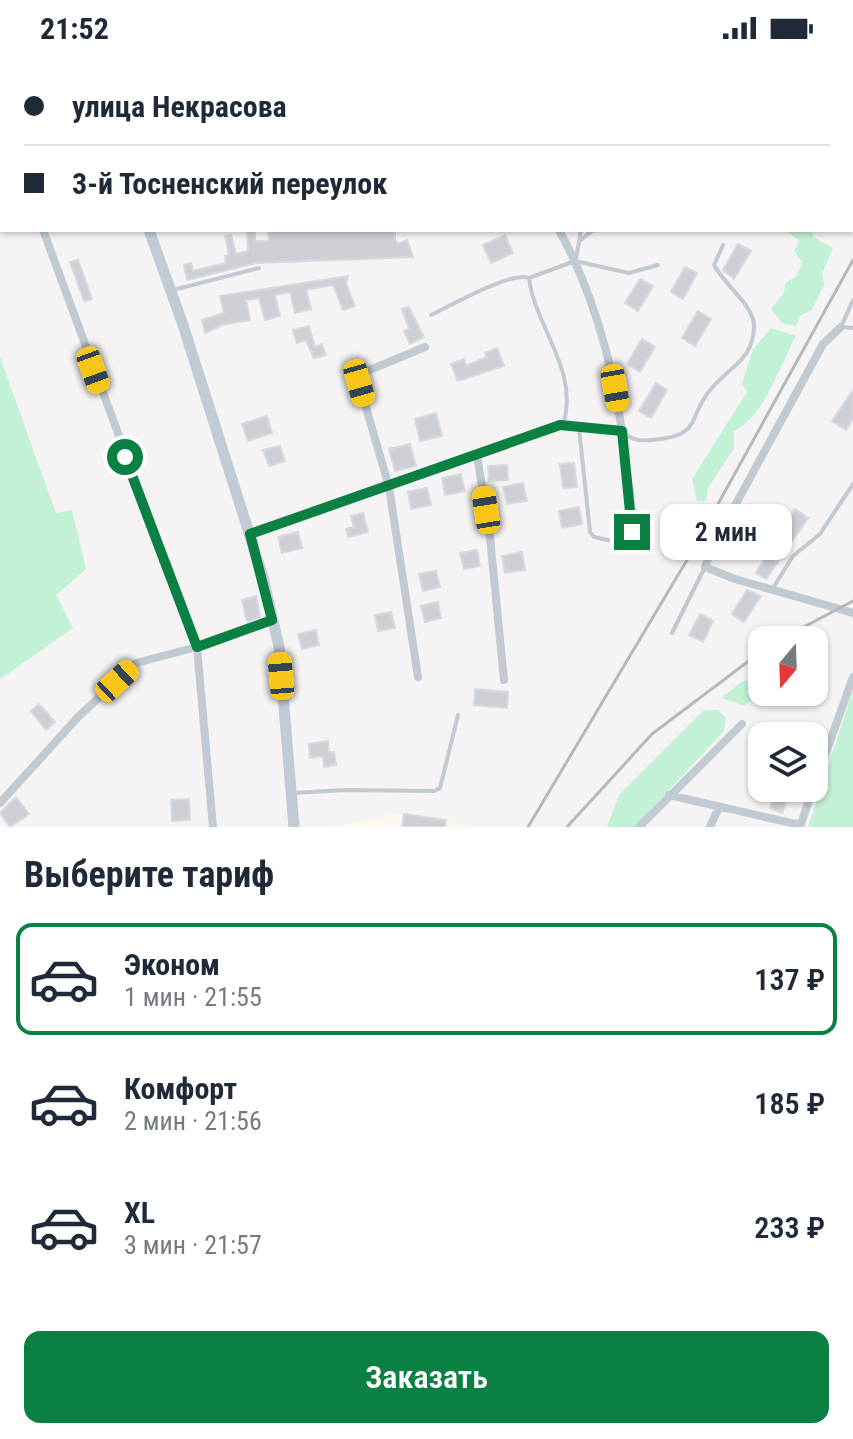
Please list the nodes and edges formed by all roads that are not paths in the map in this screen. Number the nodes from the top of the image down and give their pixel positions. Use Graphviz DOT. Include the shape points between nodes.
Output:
graph roads {
  1 [pos="44,232"];
  2 [pos="150,232"];
  3 [pos="560,232"];
  4 [pos="581,232"];
  5 [pos="591,232"];
  6 [pos="581,240"];
  7 [pos="723,245"];
  8 [pos="575,261"];
  9 [pos="658,265"];
  10 [pos="259,268"];
  11 [pos="529,278"];
  12 [pos="171,291"];
  13 [pos="853,300"];
  14 [pos="431,315"];
  15 [pos="841,327"];
  16 [pos="853,328"];
  17 [pos="425,347"];
  18 [pos="563,425"];
  19 [pos="579,425"];
  20 [pos="622,431"];
  21 [pos="477,455"];
  22 [pos="853,484"];
  23 [pos="389,487"];
  24 [pos="250,534"];
  25 [pos="627,544"];
  26 [pos="705,567"];
  27 [pos="771,590"];
  28 [pos="853,613"];
  29 [pos="272,620"];
  30 [pos="672,633"];
  31 [pos="197,647"];
  32 [pos="418,677"];
  33 [pos="853,677"];
  34 [pos="504,680"];
  35 [pos="458,715"];
  36 [pos="742,724"];
  37 [pos="828,748"];
  38 [pos="291,793"];
  39 [pos="669,795"];
  40 [pos="809,802"];
  41 [pos="0,803"];
  42 [pos="719,807"];
  43 [pos="800,826"];
  44 [pos="213,827"];
  45 [pos="294,827"];
  46 [pos="639,827"];
  47 [pos="710,827"];
  1 -- 31 [label="street"];
  2 -- 12 [label="main road"];
  3 -- 8 [label="street"];
  4 -- 6 [label="lane"];
  5 -- 6 [label="lane"];
  6 -- 8 [label="lane"];
  7 -- 20 [label="lane" via="714,265 754,322 742,360 709,390 686,431 643,441"];
  8 -- 9 [label="lane" via="629,273"];
  8 -- 11 [label="lane"];
  8 -- 20 [label="street" via="609,358"];
  10 -- 12 [label="lane"];
  11 -- 14 [label="lane" via="506,280"];
  11 -- 18 [label="lane" via="559,359 567,406"];
  12 -- 24 [label="main road"];
  13 -- 15 [label="lane"];
  15 -- 16 [label="lane"];
  15 -- 26 [label="street" via="823,344"];
  17 -- 23 [label="street" via="360,374"];
  18 -- 19 [label="street"];
  18 -- 21 [label="street"];
  19 -- 20 [label="street"];
  19 -- 25 [label="lane" via="590,532"];
  20 -- 25 [label="street" via="632,519"];
  21 -- 23 [label="street"];
  21 -- 34 [label="street"];
  22 -- 27 [label="lane" via="820,534 793,556"];
  23 -- 24 [label="street"];
  23 -- 32 [label="street"];
  24 -- 29 [label="main road"];
  26 -- 27 [label="street"];
  26 -- 30 [label="lane"];
  27 -- 28 [label="street"];
  29 -- 31 [label="street"];
  29 -- 38 [label="main road" via="279,647"];
  31 -- 41 [label="street" via="136,663"];
  31 -- 44 [label="street"];
  33 -- 37 [label="street"];
  35 -- 38 [label="lane" via="443,784 434,791"];
  36 -- 39 [label="street"];
  38 -- 45 [label="main road"];
  39 -- 42 [label="street"];
  39 -- 46 [label="street"];
  40 -- 43 [label="street"];
  42 -- 43 [label="street"];
  42 -- 47 [label="street"];
}
